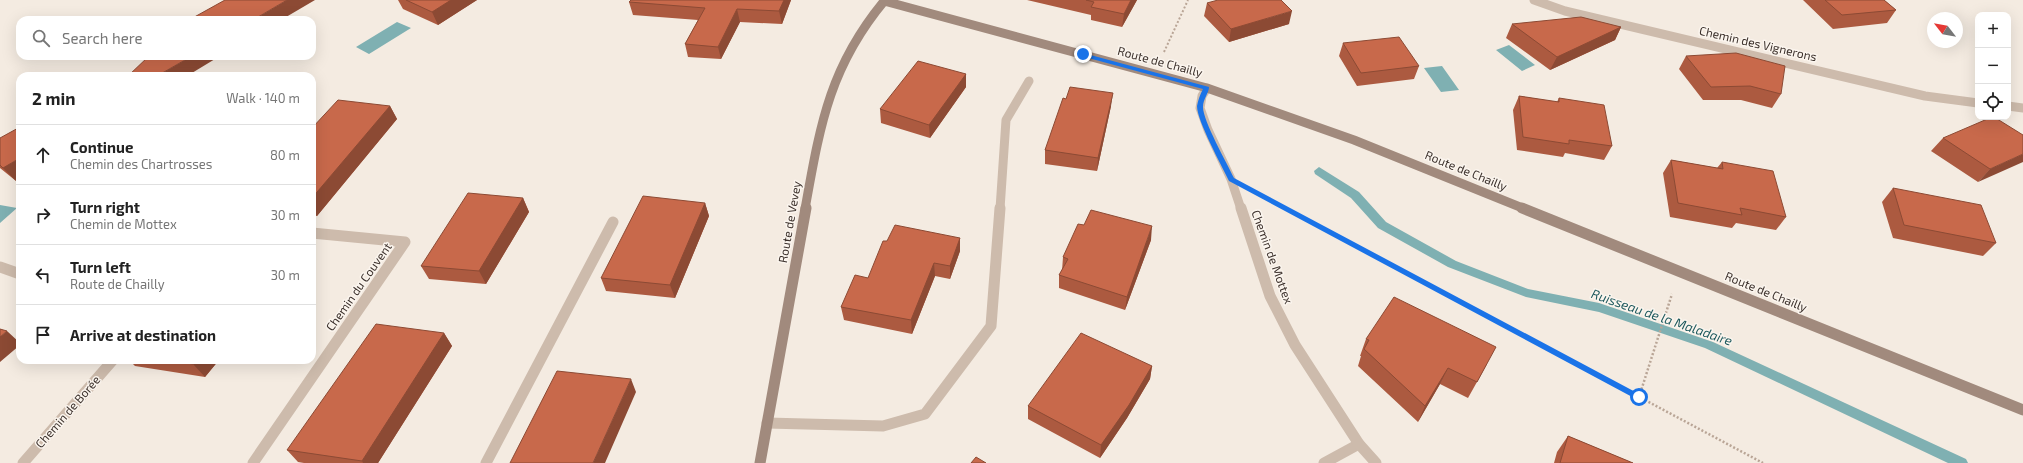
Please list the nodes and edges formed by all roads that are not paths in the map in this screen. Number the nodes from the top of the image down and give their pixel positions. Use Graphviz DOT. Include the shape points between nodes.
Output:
graph roads {
  1 [pos="884,0"];
  2 [pos="1534,0"];
  3 [pos="1028,81"];
  4 [pos="1207,88"];
  5 [pos="1975,102"];
  6 [pos="2011,106"];
  7 [pos="2023,108"];
  8 [pos="613,222"];
  9 [pos="316,233"];
  10 [pos="0,267"];
  11 [pos="16,273"];
  12 [pos="110,364"];
  13 [pos="2023,410"];
  14 [pos="767,423"];
  15 [pos="1360,444"];
  16 [pos="23,463"];
  17 [pos="253,463"];
  18 [pos="486,463"];
  19 [pos="760,463"];
  20 [pos="1324,463"];
  21 [pos="1376,463"];
  1 -- 4 [label="street, Route de Chailly"];
  1 -- 14 [label="street, Route de Vevey" via="847,54 832,87 817,147"];
  2 -- 5 [label="street, Chemin des Vignerons" via="1565,11 1910,92"];
  3 -- 14 [label="street" via="1006,120 991,326 925,414 883,426"];
  4 -- 13 [label="street, Route de Chailly" via="1354,140"];
  4 -- 15 [label="street, Chemin de Mottex" via="1202,96 1200,108 1231,179 1270,296 1295,345"];
  6 -- 7 [label="street"];
  8 -- 18 [label="street"];
  9 -- 17 [label="street, Chemin du Couvent" via="405,242"];
  10 -- 11 [label="street"];
  12 -- 16 [label="street, Chemin de Borée"];
  14 -- 19 [label="street, Route de Vevey"];
  15 -- 20 [label="street"];
  15 -- 21 [label="street, Chemin de Mottex"];
}
